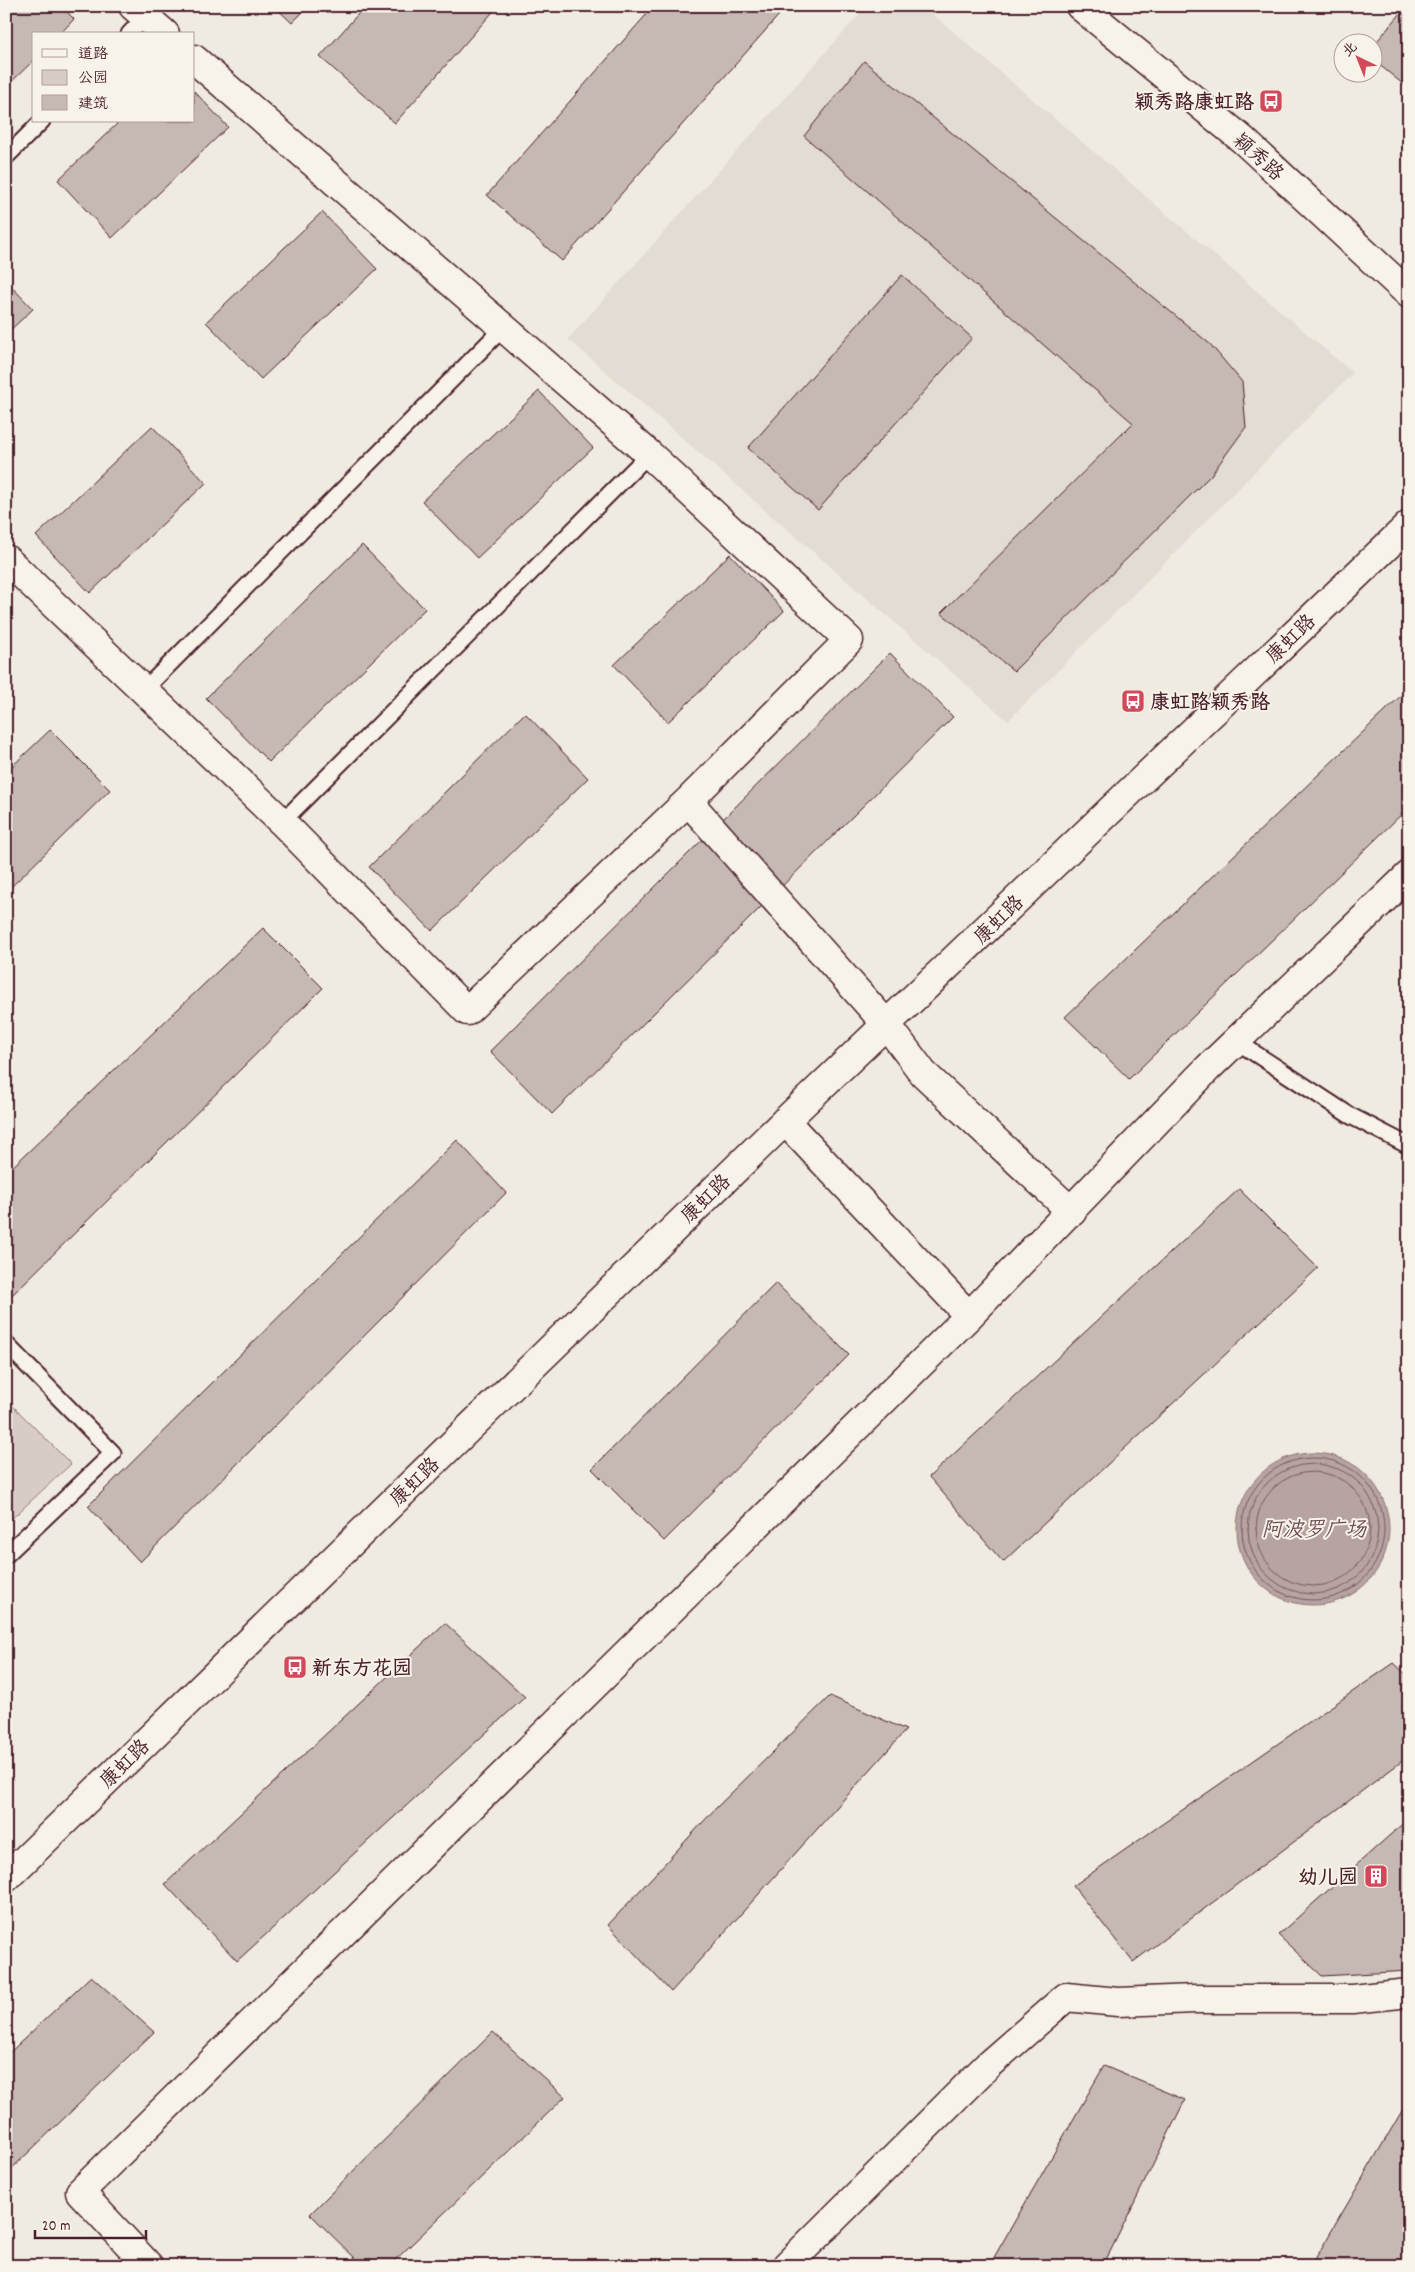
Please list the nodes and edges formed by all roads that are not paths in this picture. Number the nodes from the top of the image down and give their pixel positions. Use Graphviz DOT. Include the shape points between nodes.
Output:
graph roads {
  1 [pos="1080,6"];
  2 [pos="195,60"];
  3 [pos="41,122"];
  4 [pos="6,157"];
  5 [pos="1409,294"];
  6 [pos="504,327"];
  7 [pos="649,454"];
  8 [pos="1409,525"];
  9 [pos="7,562"];
  10 [pos="144,690"];
  11 [pos="688,801"];
  12 [pos="282,822"];
  13 [pos="1409,875"];
  14 [pos="887,1024"];
  15 [pos="1236,1041"];
  16 [pos="784,1121"];
  17 [pos="1409,1146"];
  18 [pos="1072,1212"];
  19 [pos="969,1316"];
  20 [pos="6,1344"];
  21 [pos="6,1555"];
  22 [pos="6,1878"];
  23 [pos="1409,1993"];
  24 [pos="149,2266"];
  25 [pos="786,2266"];
  1 -- 5 [label="street, 颖秀路" via="1243,140"];
  2 -- 6 [label="street"];
  3 -- 4 [label="lane"];
  6 -- 7 [label="street"];
  6 -- 10 [label="lane"];
  7 -- 11 [label="street" via="849,640"];
  7 -- 12 [label="lane"];
  8 -- 14 [label="street, 康虹路"];
  9 -- 10 [label="street"];
  10 -- 12 [label="street"];
  11 -- 12 [label="street" via="467,1011"];
  11 -- 14 [label="street"];
  13 -- 15 [label="street"];
  14 -- 16 [label="street, 康虹路"];
  14 -- 18 [label="street" via="923,1073"];
  15 -- 17 [label="lane" via="1349,1115"];
  15 -- 18 [label="street"];
  16 -- 19 [label="street"];
  16 -- 22 [label="street, 康虹路"];
  18 -- 19 [label="street"];
  19 -- 24 [label="street" via="80,2192"];
  20 -- 21 [label="lane" via="113,1453"];
  23 -- 25 [label="street" via="1352,1999 1118,2002 1066,1998 988,2065"];
}
